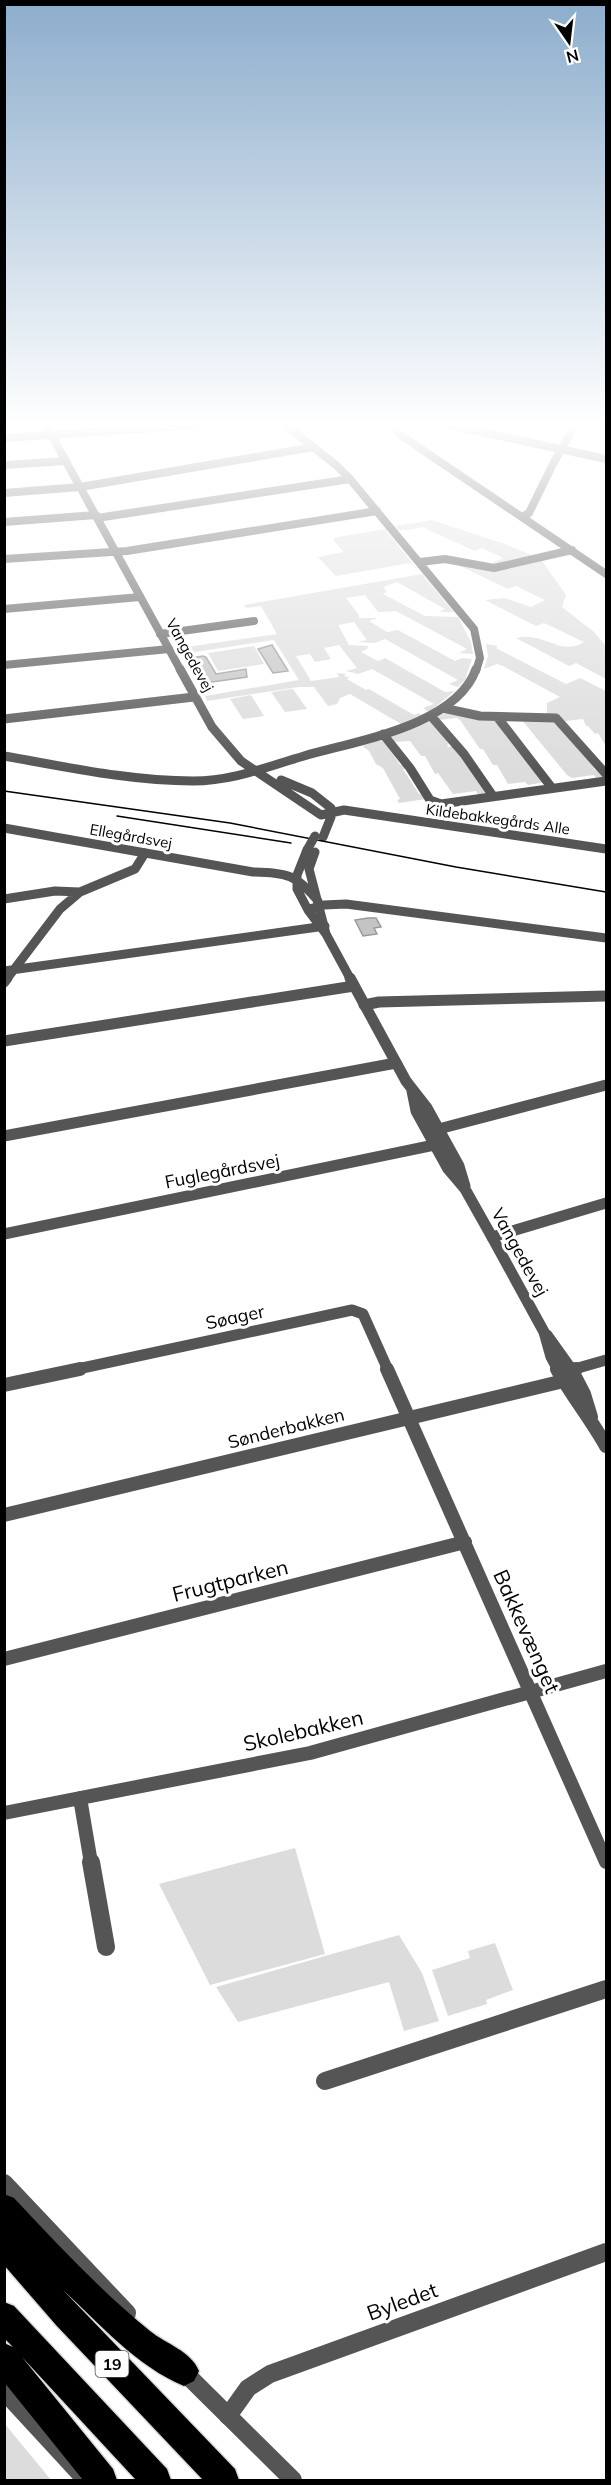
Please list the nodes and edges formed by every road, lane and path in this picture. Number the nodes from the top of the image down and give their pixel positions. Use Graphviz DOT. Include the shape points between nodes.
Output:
graph roads {
  1 [pos="110,541"];
  2 [pos="183,541"];
  3 [pos="402,541"];
  4 [pos="558,541"];
  5 [pos="572,550"];
  6 [pos="116,551"];
  7 [pos="4,559"];
  8 [pos="420,562"];
  9 [pos="606,574"];
  10 [pos="140,597"];
  11 [pos="4,609"];
  12 [pos="254,621"];
  13 [pos="160,634"];
  14 [pos="169,649"];
  15 [pos="4,665"];
  16 [pos="194,697"];
  17 [pos="443,708"];
  18 [pos="431,716"];
  19 [pos="498,718"];
  20 [pos="4,719"];
  21 [pos="383,734"];
  22 [pos="4,756"];
  23 [pos="258,770"];
  24 [pos="606,774"];
  25 [pos="606,781"];
  26 [pos="552,788"];
  27 [pos="493,796"];
  28 [pos="334,809"];
  29 [pos="4,828"];
  30 [pos="320,836"];
  31 [pos="606,849"];
  32 [pos="310,851"];
  33 [pos="145,853"];
  34 [pos="309,869"];
  35 [pos="253,872"];
  36 [pos="282,877"];
  37 [pos="297,881"];
  38 [pos="80,892"];
  39 [pos="4,899"];
  40 [pos="319,905"];
  41 [pos="309,909"];
  42 [pos="323,929"];
  43 [pos="606,938"];
  44 [pos="9,971"];
  45 [pos="4,982"];
  46 [pos="354,986"];
  47 [pos="606,996"];
  48 [pos="364,1005"];
  49 [pos="4,1041"];
  50 [pos="396,1063"];
  51 [pos="606,1085"];
  52 [pos="433,1130"];
  53 [pos="4,1136"];
  54 [pos="441,1144"];
  55 [pos="606,1203"];
  56 [pos="4,1234"];
  57 [pos="492,1237"];
  58 [pos="606,1359"];
  59 [pos="568,1376"];
  60 [pos="4,1385"];
  61 [pos="409,1417"];
  62 [pos="606,1446"];
  63 [pos="5,1513"];
  64 [pos="465,1542"];
  65 [pos="4,1659"];
  66 [pos="606,1671"];
  67 [pos="531,1694"];
  68 [pos="80,1798"];
  69 [pos="4,1813"];
  70 [pos="606,1862"];
  71 [pos="106,1947"];
  72 [pos="606,1989"];
  73 [pos="325,2081"];
  74 [pos="4,2183"];
  75 [pos="4,2208"];
  76 [pos="4,2243"];
  77 [pos="606,2252"];
  78 [pos="4,2316"];
  79 [pos="4,2358"];
  80 [pos="184,2371"];
  81 [pos="4,2391"];
  82 [pos="228,2416"];
  83 [pos="86,2481"];
  84 [pos="102,2481"];
  85 [pos="156,2481"];
  86 [pos="224,2481"];
  87 [pos="293,2481"];
  1 -- 6 [label="street, Vangedevej"];
  2 -- 6 [label="street"];
  3 -- 8 [label="street"];
  4 -- 5 [label="street"];
  5 -- 8 [label="street" via="494,568 445,560"];
  5 -- 9 [label="street"];
  6 -- 7 [label="street"];
  6 -- 10 [label="street, Vangedevej"];
  8 -- 17 [label="street" via="474,629 482,651 470,683"];
  10 -- 11 [label="street"];
  10 -- 13 [label="street, Vangedevej"];
  12 -- 13 [label="street"];
  13 -- 14 [label="street, Vangedevej"];
  14 -- 15 [label="street"];
  14 -- 16 [label="street, Vangedevej"];
  16 -- 20 [label="street"];
  16 -- 23 [label="street, Vangedevej" via="231,752"];
  17 -- 18 [label="street"];
  17 -- 19 [label="street"];
  18 -- 21 [label="street"];
  18 -- 27 [label="street"];
  19 -- 24 [label="street" via="556,718"];
  19 -- 26 [label="street"];
  21 -- 23 [label="street"];
  21 -- 27 [label="street" via="430,800 441,804"];
  22 -- 23 [label="street" via="154,779 222,780"];
  23 -- 28 [label="street, Vangedevej"];
  23 -- 28 [label="street, Vangedevej" via="278,785"];
  25 -- 26 [label="street"];
  26 -- 27 [label="street"];
  28 -- 30 [label="street"];
  28 -- 30 [label="street"];
  28 -- 31 [label="street, Kildebakkegårds Alle"];
  29 -- 33 [label="street, Ellegårdsvej"];
  30 -- 32 [label="street"];
  32 -- 34 [label="street"];
  32 -- 36 [label="street"];
  32 -- 37 [label="street"];
  33 -- 35 [label="street, Ellegårdsvej"];
  33 -- 38 [label="street" via="135,869"];
  34 -- 37 [label="street"];
  34 -- 40 [label="street, Vangedevej"];
  35 -- 36 [label="street, Ellegårdsvej"];
  35 -- 37 [label="street"];
  36 -- 37 [label="street, Ellegårdsvej"];
  37 -- 40 [label="street"];
  37 -- 41 [label="street, Vangedevej"];
  38 -- 39 [label="street" via="55,891"];
  38 -- 44 [label="street" via="47,923"];
  40 -- 41 [label="street"];
  40 -- 42 [label="street, Vangedevej"];
  40 -- 43 [label="street"];
  41 -- 42 [label="street, Vangedevej"];
  42 -- 44 [label="street"];
  42 -- 46 [label="street, Vangedevej"];
  44 -- 45 [label="street"];
  46 -- 48 [label="street, Vangedevej"];
  46 -- 49 [label="street"];
  47 -- 48 [label="street"];
  48 -- 50 [label="street, Vangedevej"];
  50 -- 52 [label="street, Vangedevej" via="412,1091 416,1111"];
  50 -- 53 [label="street"];
  51 -- 52 [label="street"];
  52 -- 54 [label="street, Vangedevej"];
  54 -- 56 [label="street, Fuglegårdsvej"];
  54 -- 57 [label="street, Vangedevej" via="448,1169 465,1189"];
  55 -- 57 [label="street"];
  57 -- 59 [label="street, Vangedevej" via="544,1332 551,1357"];
  58 -- 59 [label="street, Sønderbakken"];
  59 -- 61 [label="street, Sønderbakken"];
  59 -- 62 [label="street, Vangedevej" via="573,1398 591,1418"];
  60 -- 61 [label="street, Søager" via="352,1310 363,1314"];
  61 -- 63 [label="street, Sønderbakken"];
  61 -- 64 [label="street, Bakkevænget"];
  64 -- 65 [label="street, Frugtparken"];
  64 -- 67 [label="street, Bakkevænget"];
  66 -- 67 [label="street, Skolebakken"];
  67 -- 68 [label="street, Skolebakken" via="310,1753"];
  67 -- 70 [label="street, Bakkevænget"];
  68 -- 69 [label="street, Skolebakken"];
  68 -- 71 [label="street"];
  72 -- 73 [label="street"];
  74 -- 80 [label="street"];
  75 -- 80 [label="highway" via="140,2342"];
  76 -- 86 [label="highway, 19" via="66,2315"];
  77 -- 82 [label="street, Byledet" via="270,2374 248,2388"];
  78 -- 85 [label="highway, 19"];
  79 -- 84 [label="highway"];
  80 -- 82 [label="street"];
  81 -- 83 [label="street"];
  82 -- 87 [label="street"];
}
